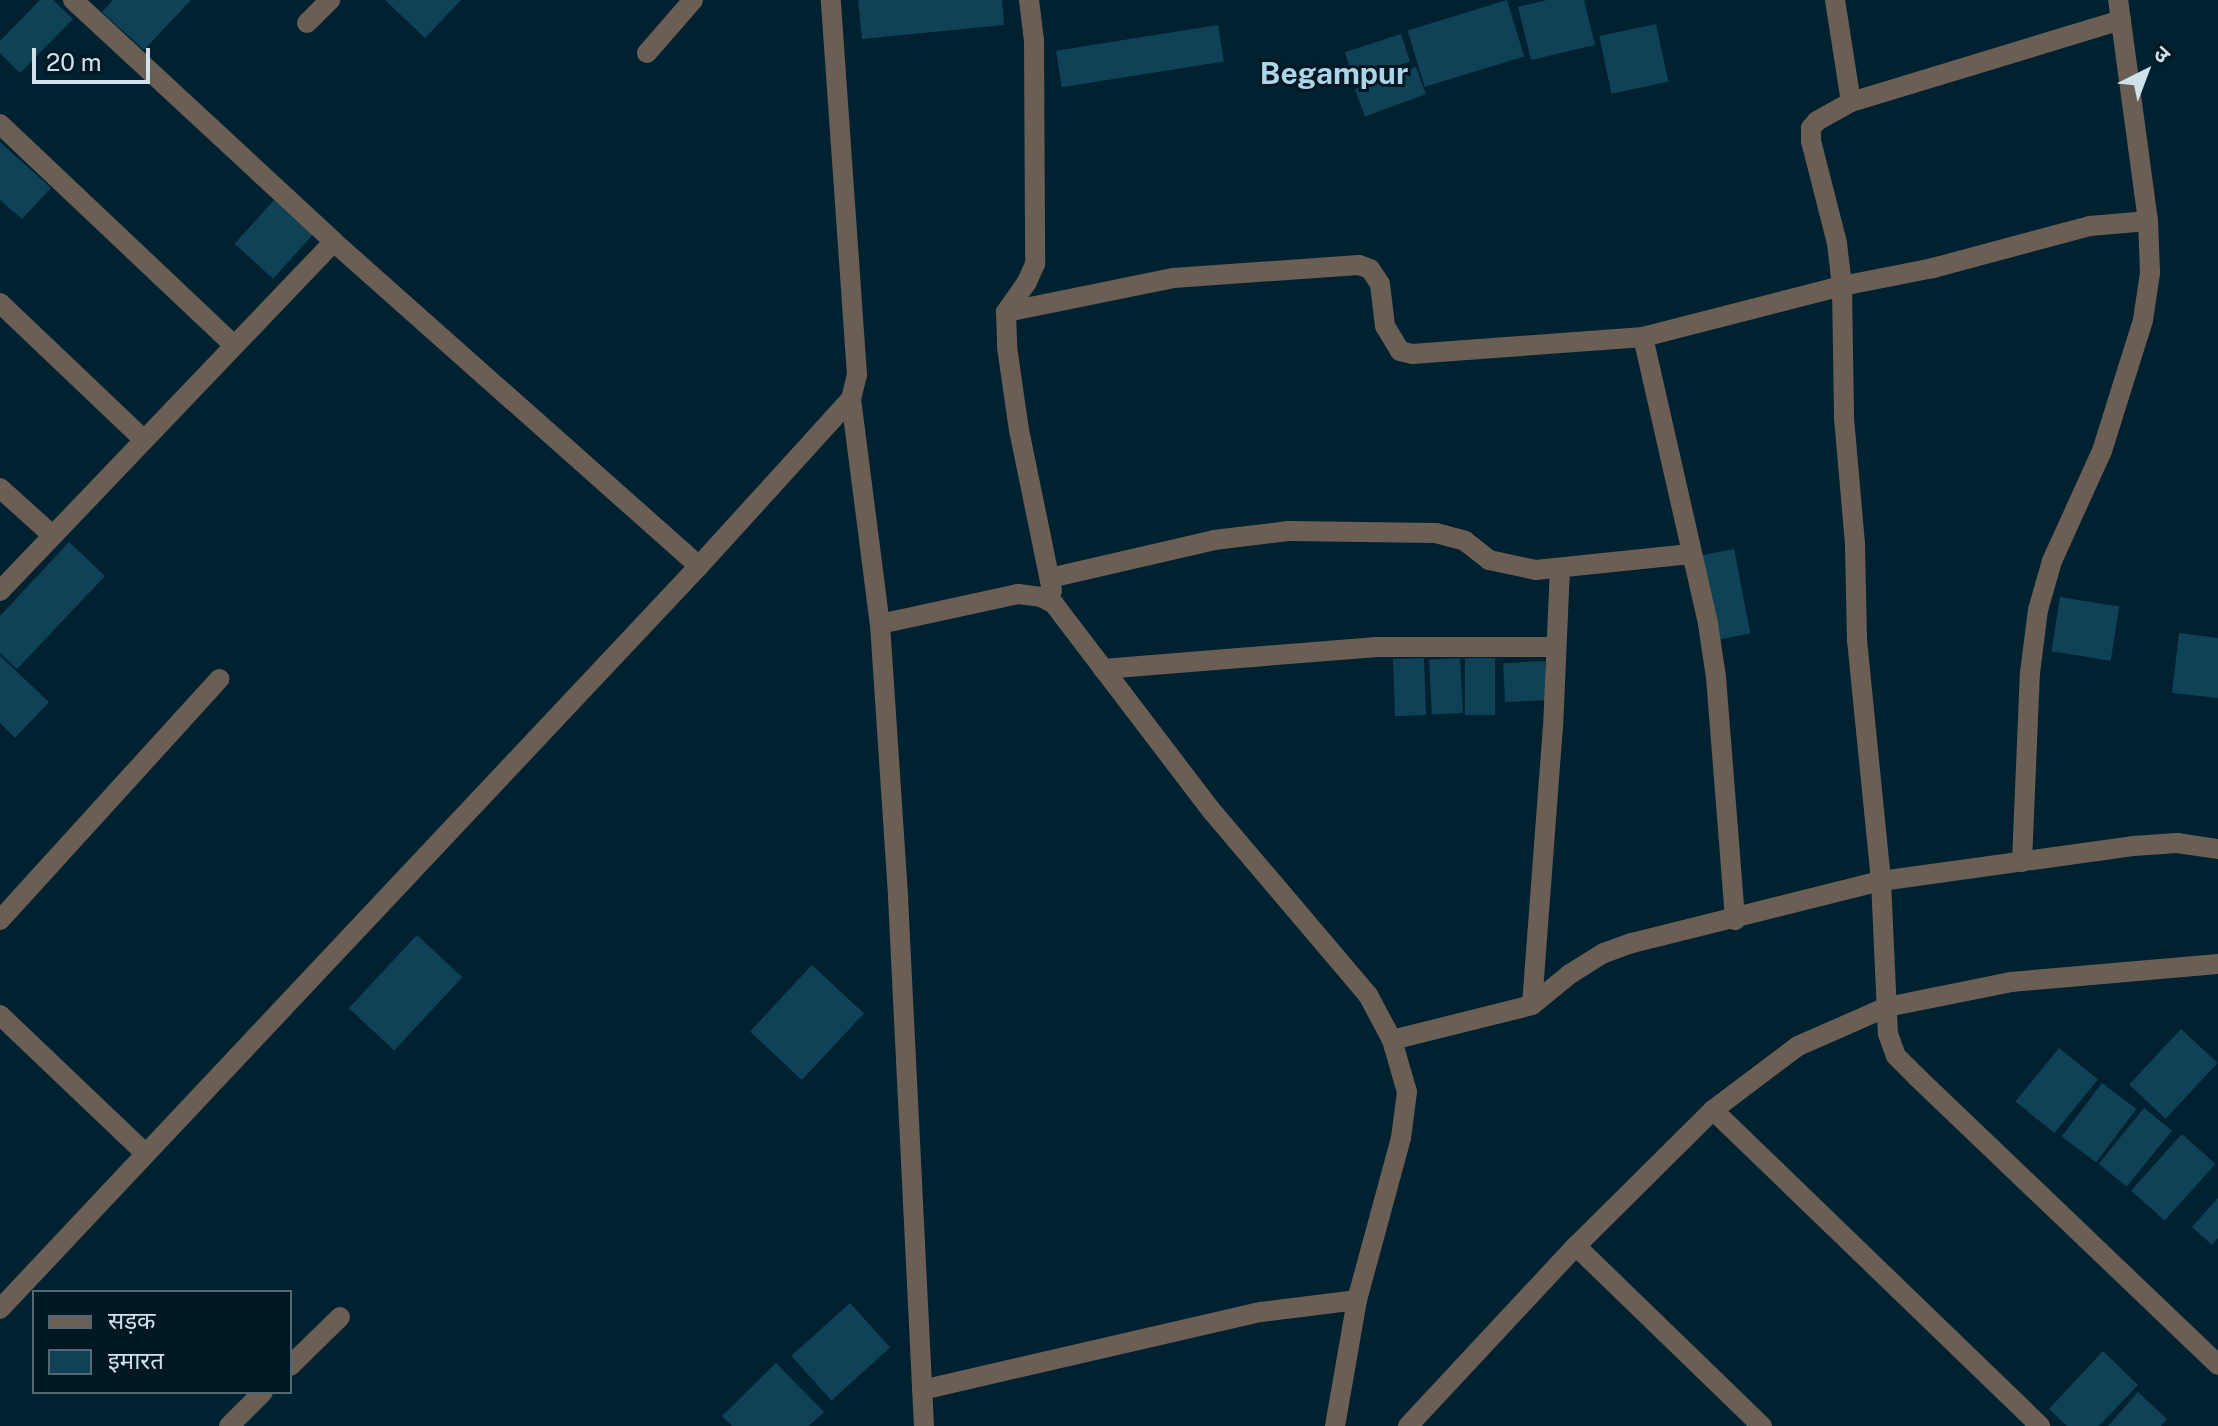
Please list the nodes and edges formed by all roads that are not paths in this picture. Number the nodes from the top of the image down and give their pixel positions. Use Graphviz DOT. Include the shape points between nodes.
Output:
graph roads {
  1 [pos="73,0"];
  2 [pos="330,0"];
  3 [pos="693,0"];
  4 [pos="831,0"];
  5 [pos="1029,0"];
  6 [pos="1835,0"];
  7 [pos="2119,10"];
  8 [pos="307,23"];
  9 [pos="647,53"];
  10 [pos="1851,102"];
  11 [pos="0,124"];
  12 [pos="2148,221"];
  13 [pos="334,242"];
  14 [pos="1842,286"];
  15 [pos="0,303"];
  16 [pos="1006,312"];
  17 [pos="1643,337"];
  18 [pos="234,345"];
  19 [pos="851,399"];
  20 [pos="143,439"];
  21 [pos="0,488"];
  22 [pos="52,535"];
  23 [pos="1690,554"];
  24 [pos="699,566"];
  25 [pos="1560,568"];
  26 [pos="1050,578"];
  27 [pos="0,591"];
  28 [pos="1054,604"];
  29 [pos="880,624"];
  30 [pos="1556,647"];
  31 [pos="1103,669"];
  32 [pos="219,679"];
  33 [pos="2218,849"];
  34 [pos="2022,862"];
  35 [pos="1881,881"];
  36 [pos="0,920"];
  37 [pos="1735,920"];
  38 [pos="2218,964"];
  39 [pos="1532,1005"];
  40 [pos="1887,1007"];
  41 [pos="0,1015"];
  42 [pos="1392,1040"];
  43 [pos="1713,1110"];
  44 [pos="144,1152"];
  45 [pos="1576,1246"];
  46 [pos="1357,1300"];
  47 [pos="0,1309"];
  48 [pos="340,1317"];
  49 [pos="2217,1361"];
  50 [pos="292,1364"];
  51 [pos="922,1390"];
  52 [pos="261,1394"];
  53 [pos="229,1426"];
  54 [pos="924,1426"];
  55 [pos="1335,1426"];
  56 [pos="1408,1426"];
  57 [pos="1762,1426"];
  58 [pos="2040,1426"];
  1 -- 13 [label="street"];
  2 -- 8 [label="street"];
  3 -- 9 [label="street"];
  4 -- 19 [label="street" via="857,375"];
  5 -- 16 [label="street" via="1034,39 1035,264"];
  6 -- 10 [label="street"];
  7 -- 10 [label="street"];
  7 -- 12 [label="street"];
  10 -- 14 [label="street" via="1811,128"];
  11 -- 18 [label="street"];
  12 -- 14 [label="street" via="2090,226"];
  12 -- 34 [label="street" via="2150,273 2143,320 2102,451 2052,561 2038,610"];
  13 -- 18 [label="street"];
  13 -- 24 [label="street"];
  14 -- 17 [label="street"];
  14 -- 35 [label="street" via="1857,640"];
  15 -- 20 [label="street"];
  16 -- 17 [label="street" via="1173,278 1359,265 1370,269 1380,284 1385,326 1400,351"];
  16 -- 26 [label="street" via="1019,430"];
  17 -- 23 [label="street"];
  18 -- 20 [label="street"];
  19 -- 24 [label="street"];
  19 -- 29 [label="street"];
  20 -- 22 [label="street"];
  21 -- 22 [label="street"];
  22 -- 27 [label="street"];
  23 -- 25 [label="street"];
  23 -- 37 [label="street" via="1716,677"];
  24 -- 44 [label="street"];
  25 -- 26 [label="street" via="1508,567 1465,541 1436,533 1288,531 1214,540"];
  25 -- 30 [label="street"];
  26 -- 28 [label="street"];
  28 -- 29 [label="street" via="1018,594"];
  28 -- 31 [label="street"];
  29 -- 51 [label="street"];
  30 -- 31 [label="street" via="1374,647"];
  30 -- 39 [label="street"];
  31 -- 42 [label="street" via="1211,810 1368,995"];
  32 -- 36 [label="street"];
  33 -- 34 [label="street" via="2177,843"];
  34 -- 35 [label="street"];
  35 -- 37 [label="street"];
  35 -- 40 [label="street"];
  37 -- 39 [label="street" via="1604,953"];
  38 -- 40 [label="street" via="2011,982"];
  39 -- 42 [label="street"];
  40 -- 43 [label="street" via="1798,1046"];
  40 -- 49 [label="street" via="1896,1056"];
  41 -- 44 [label="street"];
  42 -- 46 [label="street" via="1407,1092 1401,1138"];
  43 -- 45 [label="street"];
  43 -- 58 [label="street"];
  44 -- 47 [label="street"];
  45 -- 56 [label="street"];
  45 -- 57 [label="street"];
  46 -- 51 [label="street" via="1261,1312"];
  46 -- 55 [label="street"];
  48 -- 50 [label="street"];
  51 -- 54 [label="street"];
  52 -- 53 [label="street"];
}
